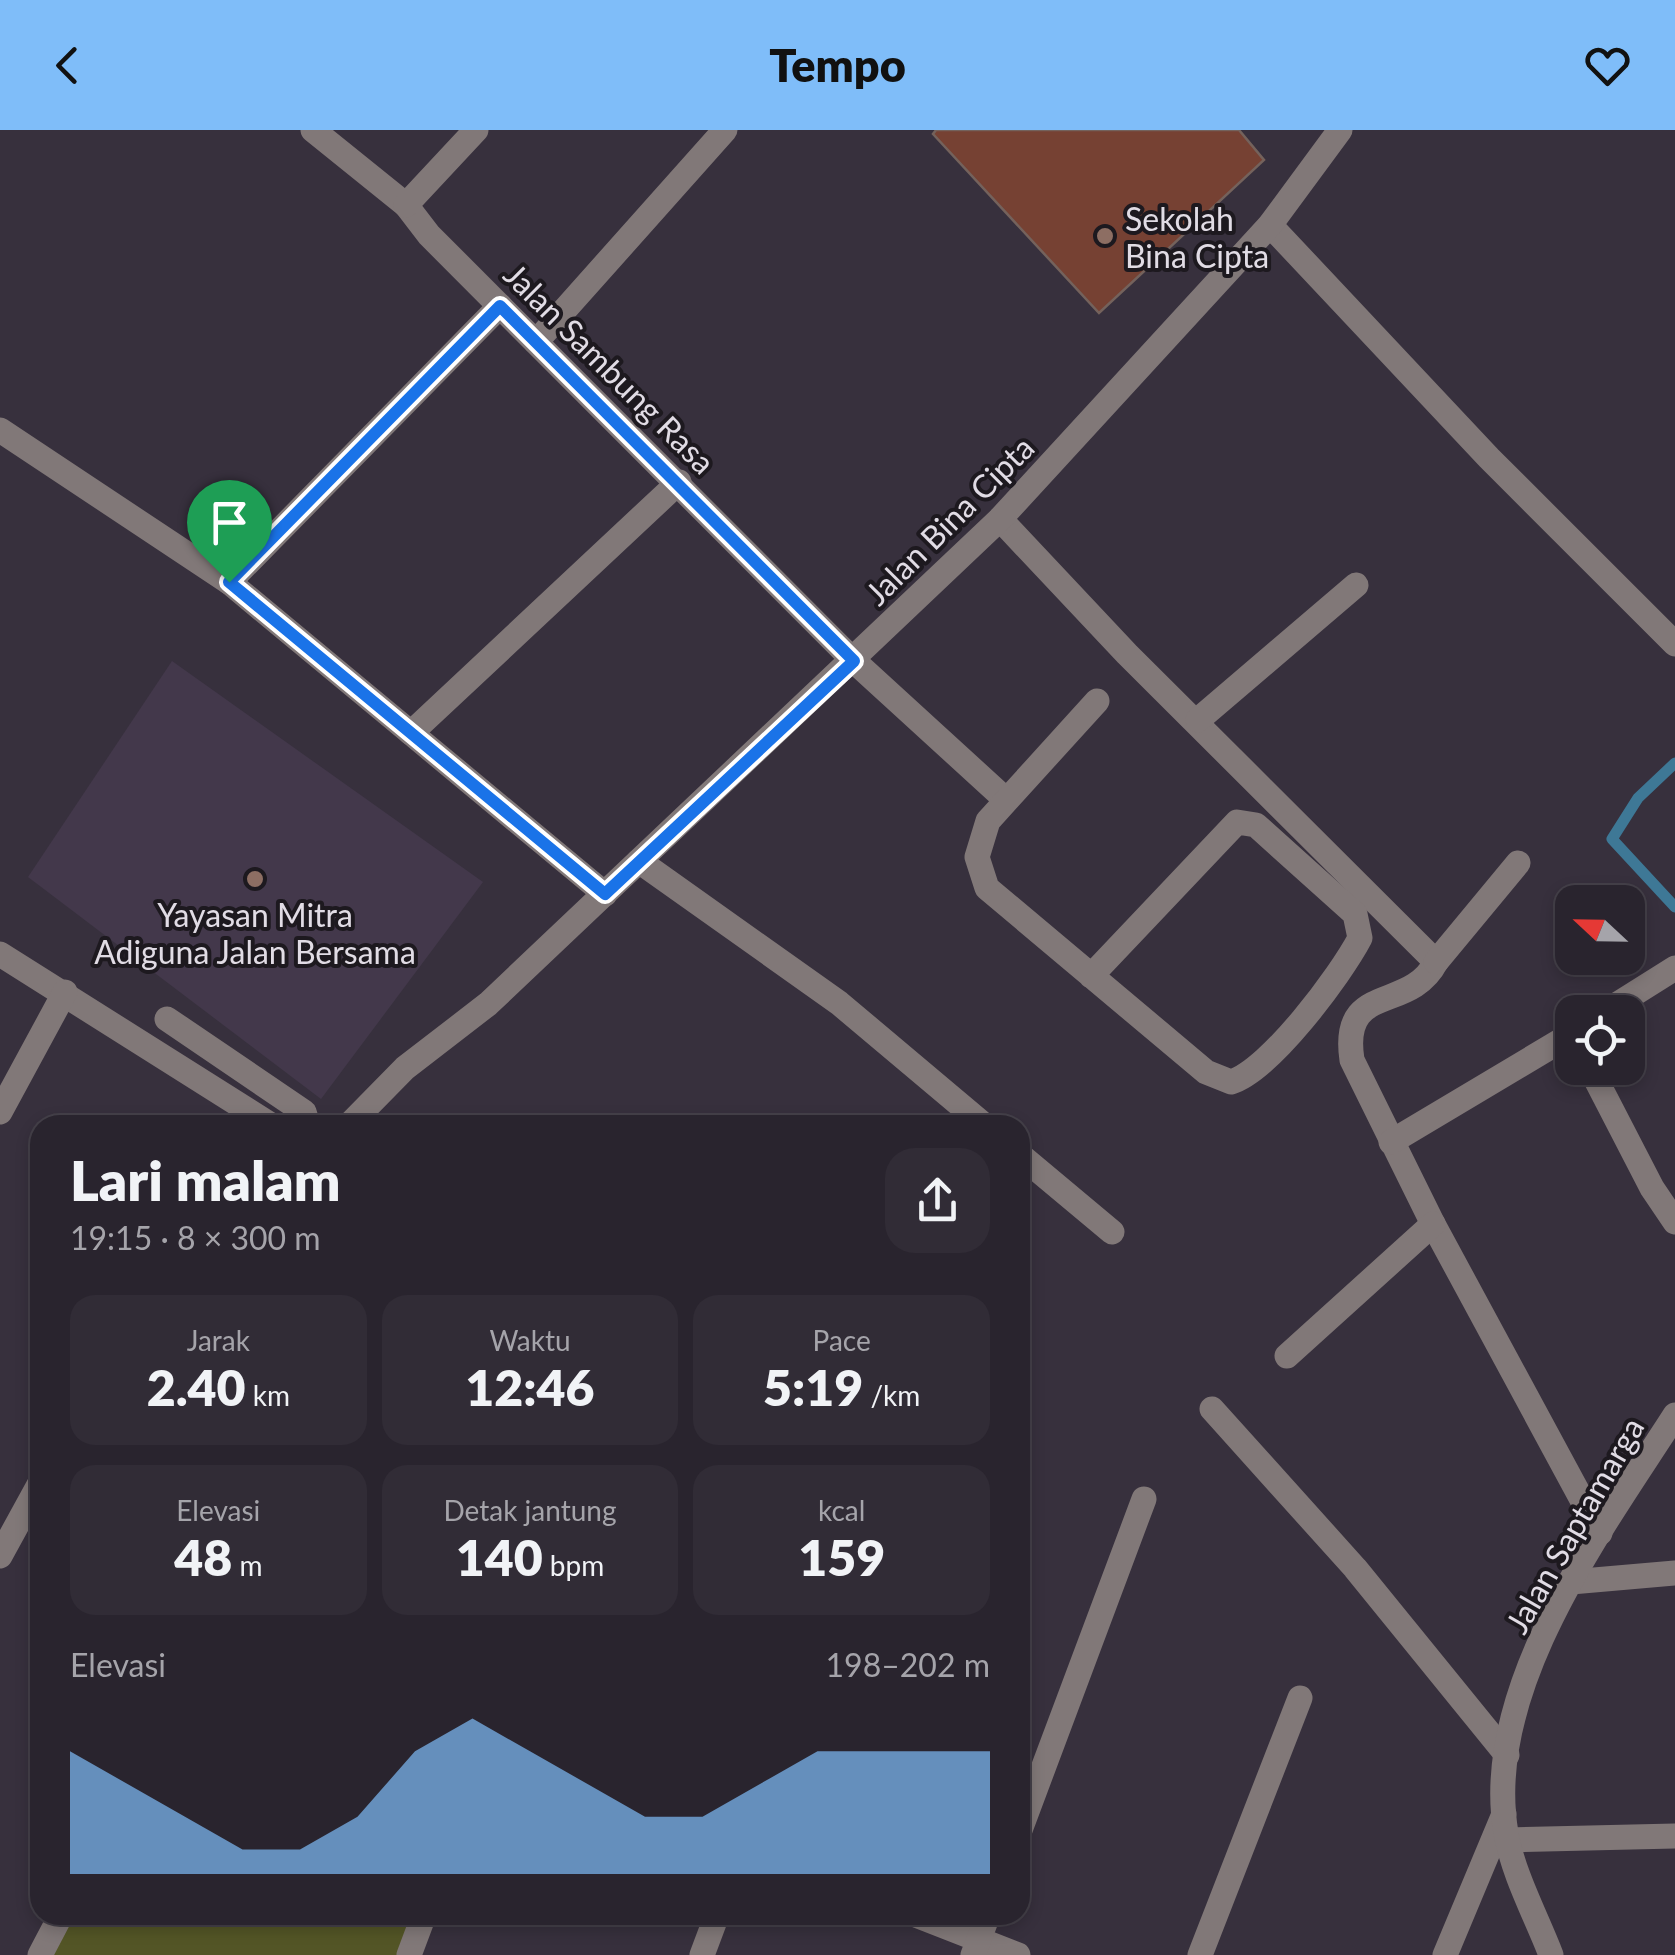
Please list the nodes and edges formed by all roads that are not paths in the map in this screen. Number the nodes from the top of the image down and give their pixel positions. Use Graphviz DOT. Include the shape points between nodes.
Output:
graph roads {
  1 [pos="313,130"];
  2 [pos="476,130"];
  3 [pos="724,130"];
  4 [pos="1340,130"];
  5 [pos="406,205"];
  6 [pos="1270,225"];
  7 [pos="500,306"];
  8 [pos="536,342"];
  9 [pos="0,430"];
  10 [pos="679,482"];
  11 [pos="1000,519"];
  12 [pos="229,582"];
  13 [pos="1356,585"];
  14 [pos="1675,644"];
  15 [pos="854,661"];
  16 [pos="1097,701"];
  17 [pos="1198,720"];
  18 [pos="411,732"];
  19 [pos="1005,799"];
  20 [pos="639,862"];
  21 [pos="1518,863"];
  22 [pos="605,894"];
  23 [pos="0,954"];
  24 [pos="1436,962"];
  25 [pos="1675,968"];
  26 [pos="1092,976"];
  27 [pos="65,992"];
  28 [pos="1633,995"];
  29 [pos="167,1020"];
  30 [pos="1555,1044"];
  31 [pos="1599,1085"];
  32 [pos="0,1112"];
  33 [pos="256,1115"];
  34 [pos="305,1115"];
  35 [pos="359,1115"];
  36 [pos="972,1115"];
  37 [pos="1391,1142"];
  38 [pos="1030,1163"];
  39 [pos="1675,1222"];
  40 [pos="1433,1224"];
  41 [pos="1112,1232"];
  42 [pos="1287,1356"];
  43 [pos="1212,1408"];
  44 [pos="1675,1415"];
  45 [pos="1144,1499"];
  46 [pos="30,1500"];
  47 [pos="1600,1533"];
  48 [pos="0,1556"];
  49 [pos="1675,1573"];
  50 [pos="1571,1582"];
  51 [pos="1300,1698"];
  52 [pos="1507,1755"];
  53 [pos="1030,1803"];
  54 [pos="1506,1827"];
  55 [pos="1675,1836"];
  56 [pos="56,1925"];
  57 [pos="420,1925"];
  58 [pos="713,1925"];
  59 [pos="946,1925"];
  60 [pos="980,1936"];
  61 [pos="40,1955"];
  62 [pos="409,1955"];
  63 [pos="702,1955"];
  64 [pos="1018,1955"];
  65 [pos="1200,1955"];
  66 [pos="1445,1955"];
  67 [pos="1551,1955"];
  1 -- 5 [label="street, Jalan Sambung Rasa"];
  2 -- 5 [label="street"];
  3 -- 8 [label="street"];
  4 -- 6 [label="street, Jalan Bina Cipta"];
  5 -- 7 [label="street, Jalan Sambung Rasa"];
  6 -- 11 [label="street, Jalan Bina Cipta"];
  6 -- 14 [label="street"];
  7 -- 8 [label="street, Jalan Sambung Rasa"];
  7 -- 12 [label="street"];
  8 -- 10 [label="street, Jalan Sambung Rasa"];
  9 -- 12 [label="street"];
  10 -- 15 [label="street, Jalan Sambung Rasa"];
  10 -- 18 [label="street"];
  11 -- 15 [label="street, Jalan Bina Cipta"];
  11 -- 17 [label="street"];
  12 -- 18 [label="street"];
  13 -- 17 [label="street"];
  15 -- 19 [label="street, Jalan Sambung Rasa"];
  15 -- 20 [label="street, Jalan Bina Cipta"];
  16 -- 19 [label="street"];
  17 -- 24 [label="street"];
  18 -- 22 [label="street"];
  19 -- 26 [label="street" via="980,838 980,874 987,888"];
  20 -- 22 [label="street, Jalan Bina Cipta"];
  20 -- 36 [label="street" via="840,1003"];
  21 -- 24 [label="street"];
  22 -- 35 [label="street, Jalan Bina Cipta"];
  23 -- 27 [label="street"];
  24 -- 37 [label="street" via="1414,988 1370,1003 1348,1035 1352,1060"];
  25 -- 28 [label="street"];
  26 -- 26 [label="street" via="1237,822 1256,825 1355,914 1360,938 1344,970 1257,1071 1231,1082 1206,1072"];
  27 -- 32 [label="street"];
  27 -- 33 [label="street"];
  29 -- 34 [label="street"];
  30 -- 37 [label="street"];
  31 -- 39 [label="street"];
  37 -- 40 [label="street"];
  38 -- 41 [label="street"];
  40 -- 42 [label="street"];
  40 -- 47 [label="street"];
  43 -- 52 [label="street" via="1355,1568"];
  44 -- 47 [label="street, Jalan Saptamarga"];
  45 -- 53 [label="street"];
  46 -- 48 [label="street"];
  47 -- 50 [label="street, Jalan Saptamarga"];
  49 -- 50 [label="street"];
  50 -- 52 [label="street, Jalan Saptamarga" via="1532,1667"];
  51 -- 65 [label="street"];
  52 -- 54 [label="street, Jalan Saptamarga"];
  54 -- 55 [label="street"];
  54 -- 66 [label="street"];
  54 -- 67 [label="street, Jalan Saptamarga"];
  56 -- 61 [label="street"];
  57 -- 62 [label="street"];
  58 -- 63 [label="street"];
  59 -- 60 [label="street"];
  60 -- 64 [label="street"];
}
